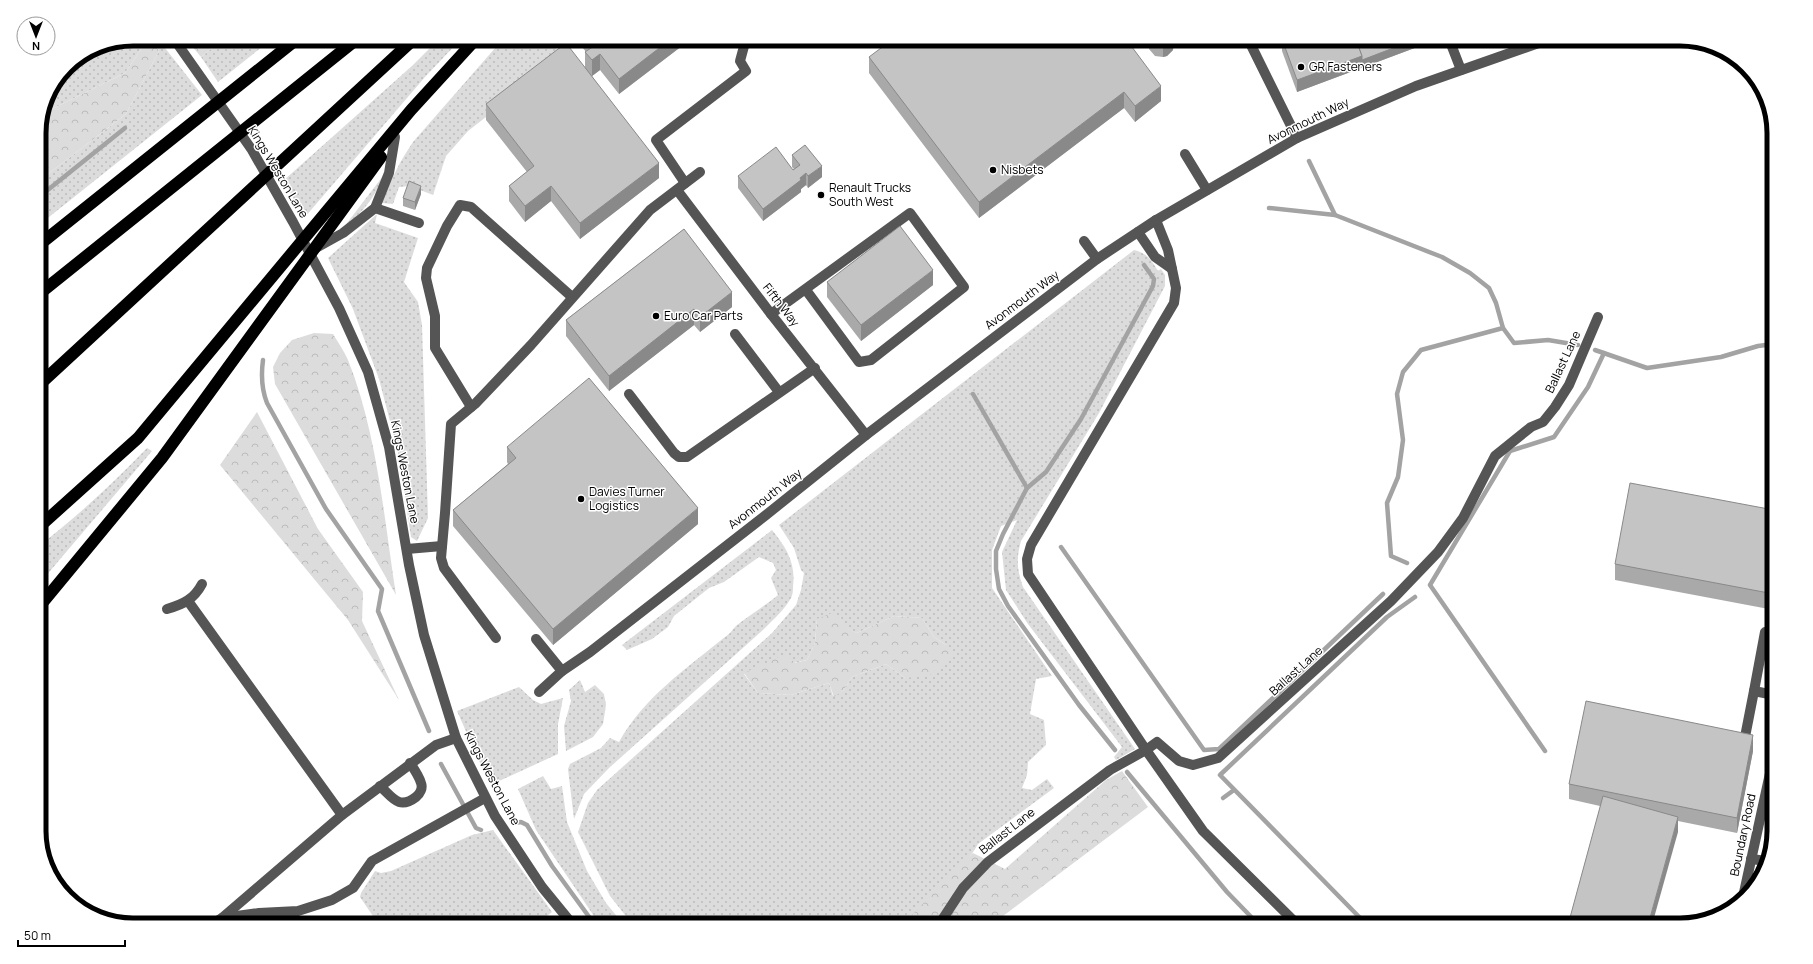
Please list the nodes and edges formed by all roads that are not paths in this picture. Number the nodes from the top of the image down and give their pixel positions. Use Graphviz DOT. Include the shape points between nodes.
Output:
graph roads {
  1 [pos="179,46"];
  2 [pos="288,46"];
  3 [pos="348,46"];
  4 [pos="406,46"];
  5 [pos="470,46"];
  6 [pos="744,46"];
  7 [pos="1251,46"];
  8 [pos="1452,46"];
  9 [pos="1530,46"];
  10 [pos="1461,70"];
  11 [pos="411,110"];
  12 [pos="395,137"];
  13 [pos="1297,138"];
  14 [pos="1185,154"];
  15 [pos="700,172"];
  16 [pos="681,186"];
  17 [pos="1207,190"];
  18 [pos="375,208"];
  19 [pos="1156,220"];
  20 [pos="419,223"];
  21 [pos="1138,232"];
  22 [pos="46,239"];
  23 [pos="1084,241"];
  24 [pos="316,248"];
  25 [pos="1097,259"];
  26 [pos="1172,269"];
  27 [pos="46,288"];
  28 [pos="806,290"];
  29 [pos="572,297"];
  30 [pos="771,314"];
  31 [pos="1598,317"];
  32 [pos="735,334"];
  33 [pos="815,368"];
  34 [pos="46,379"];
  35 [pos="779,392"];
  36 [pos="629,394"];
  37 [pos="471,407"];
  38 [pos="866,435"];
  39 [pos="46,521"];
  40 [pos="442,546"];
  41 [pos="407,549"];
  42 [pos="202,584"];
  43 [pos="46,599"];
  44 [pos="188,601"];
  45 [pos="167,609"];
  46 [pos="1765,632"];
  47 [pos="496,638"];
  48 [pos="536,639"];
  49 [pos="562,671"];
  50 [pos="1754,691"];
  51 [pos="539,692"];
  52 [pos="1767,694"];
  53 [pos="456,738"];
  54 [pos="1744,742"];
  55 [pos="1146,750"];
  56 [pos="410,763"];
  57 [pos="380,786"];
  58 [pos="1767,787"];
  59 [pos="486,798"];
  60 [pos="342,815"];
  61 [pos="1751,859"];
  62 [pos="1761,861"];
  63 [pos="1745,888"];
  64 [pos="222,918"];
  65 [pos="567,918"];
  66 [pos="942,918"];
  67 [pos="1291,918"];
  1 -- 41 [label="street, Kings Weston Lane" via="252,150 339,308 368,372 389,447"];
  2 -- 22 [label="highway"];
  3 -- 27 [label="highway"];
  4 -- 34 [label="highway"];
  5 -- 11 [label="highway"];
  6 -- 16 [label="street, Fifth Way" via="740,61 746,71 656,140"];
  7 -- 13 [label="street"];
  8 -- 10 [label="street"];
  9 -- 10 [label="street, Avonmouth Way"];
  10 -- 13 [label="street, Avonmouth Way" via="1416,86"];
  11 -- 12 [label="highway"];
  11 -- 39 [label="highway" via="138,438"];
  12 -- 18 [label="street" via="389,173"];
  12 -- 24 [label="highway"];
  13 -- 17 [label="street, Avonmouth Way"];
  14 -- 17 [label="street"];
  15 -- 16 [label="street"];
  16 -- 29 [label="street" via="650,210"];
  16 -- 30 [label="street, Fifth Way"];
  17 -- 19 [label="street, Avonmouth Way"];
  18 -- 20 [label="street"];
  18 -- 24 [label="street" via="343,233"];
  19 -- 21 [label="street, Avonmouth Way"];
  19 -- 26 [label="street" via="1168,250"];
  21 -- 25 [label="street, Avonmouth Way"];
  21 -- 26 [label="street" via="1155,257"];
  23 -- 25 [label="street"];
  24 -- 43 [label="highway" via="162,458"];
  25 -- 38 [label="street, Avonmouth Way"];
  26 -- 55 [label="street" via="1176,288 1174,303 1168,316 1031,545 1027,559 1028,574 1036,589"];
  28 -- 28 [label="street" via="910,212 964,287 871,360 859,362"];
  28 -- 30 [label="street"];
  29 -- 37 [label="street" via="531,345"];
  29 -- 37 [label="street" via="471,206 460,205 430,261 426,278 435,316 435,348"];
  30 -- 33 [label="street, Fifth Way"];
  31 -- 55 [label="street, Ballast Lane" via="1569,385 1555,407 1543,422 1531,427 1495,456 1463,518 1442,547 1392,601 1218,758 1193,765 1179,761 1157,742"];
  32 -- 35 [label="street"];
  33 -- 35 [label="street"];
  33 -- 38 [label="street, Fifth Way"];
  35 -- 36 [label="street" via="683,458 674,453"];
  37 -- 40 [label="street" via="451,424"];
  38 -- 49 [label="street, Avonmouth Way" via="754,525"];
  40 -- 41 [label="street"];
  40 -- 47 [label="street" via="440,558 444,568"];
  41 -- 53 [label="street, Kings Weston Lane" via="424,635"];
  42 -- 44 [label="street"];
  44 -- 45 [label="street"];
  44 -- 60 [label="street"];
  46 -- 50 [label="street"];
  48 -- 49 [label="street"];
  49 -- 51 [label="street, Avonmouth Way"];
  50 -- 52 [label="street"];
  50 -- 54 [label="street"];
  53 -- 56 [label="street" via="436,745"];
  53 -- 59 [label="street, Kings Weston Lane"];
  55 -- 66 [label="street, Ballast Lane" via="1110,770 988,862 963,888"];
  55 -- 67 [label="street" via="1203,831"];
  56 -- 57 [label="street"];
  56 -- 57 [label="street" via="422,790 407,804 396,801"];
  57 -- 60 [label="street"];
  58 -- 61 [label="street, Boundary Road"];
  59 -- 64 [label="street" via="372,861 352,888 332,900 298,911"];
  59 -- 65 [label="street, Kings Weston Lane" via="494,816 542,887"];
  60 -- 64 [label="street"];
  61 -- 62 [label="street"];
  61 -- 63 [label="street, Boundary Road"];
}
